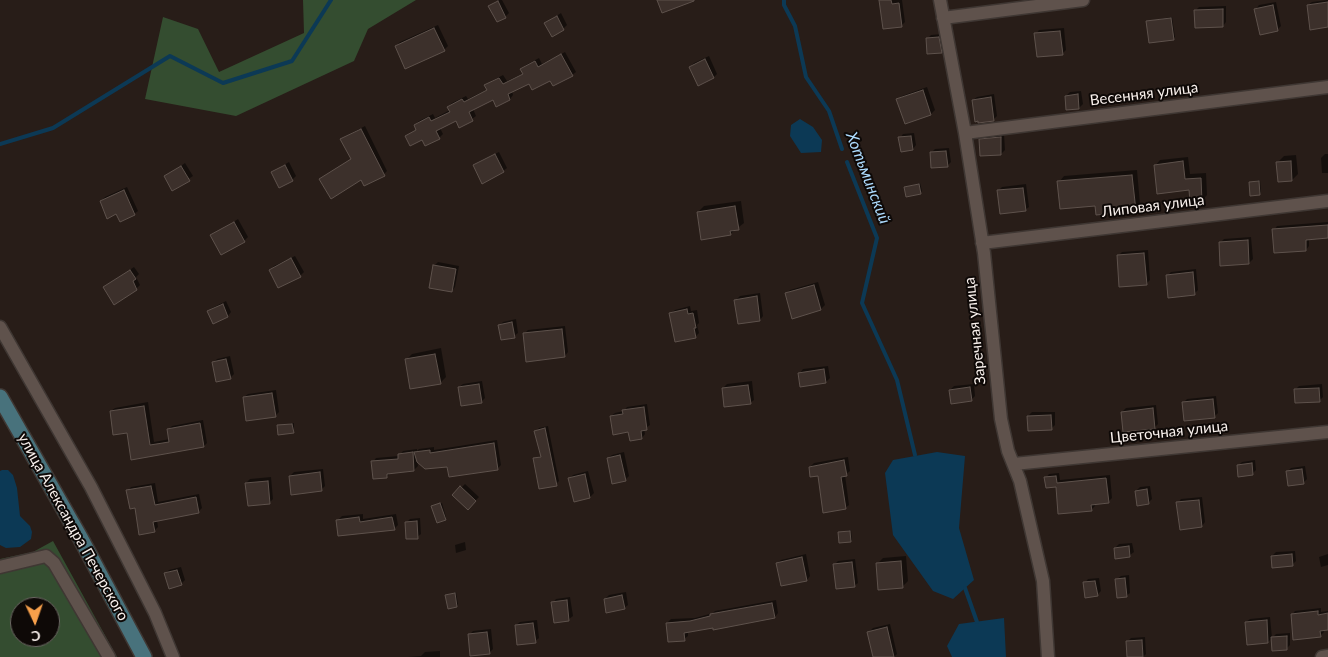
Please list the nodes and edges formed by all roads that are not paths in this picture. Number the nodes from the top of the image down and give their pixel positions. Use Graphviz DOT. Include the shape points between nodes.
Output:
graph roads {
  1 [pos="940,0"];
  2 [pos="1083,0"];
  3 [pos="943,18"];
  4 [pos="1328,87"];
  5 [pos="965,133"];
  6 [pos="1328,201"];
  7 [pos="982,243"];
  8 [pos="0,328"];
  9 [pos="0,397"];
  10 [pos="1328,432"];
  11 [pos="1014,464"];
  12 [pos="0,567"];
  13 [pos="1328,656"];
  14 [pos="109,657"];
  15 [pos="144,657"];
  16 [pos="173,657"];
  17 [pos="1048,657"];
  18 [pos="1322,657"];
  1 -- 3 [label="street, Заречная улица"];
  2 -- 3 [label="street"];
  3 -- 5 [label="street, Заречная улица"];
  4 -- 5 [label="street, Весенняя улица"];
  5 -- 7 [label="street, Заречная улица"];
  6 -- 7 [label="street, Липовая улица"];
  7 -- 11 [label="street, Заречная улица" via="1001,419"];
  8 -- 16 [label="street" via="91,487 155,613"];
  9 -- 15 [label="main road, улица Александра Печерского"];
  10 -- 11 [label="street, Цветочная улица"];
  11 -- 17 [label="street, Заречная улица" via="1043,581"];
  12 -- 14 [label="street" via="46,556 54,563"];
  13 -- 18 [label="street"];
}
